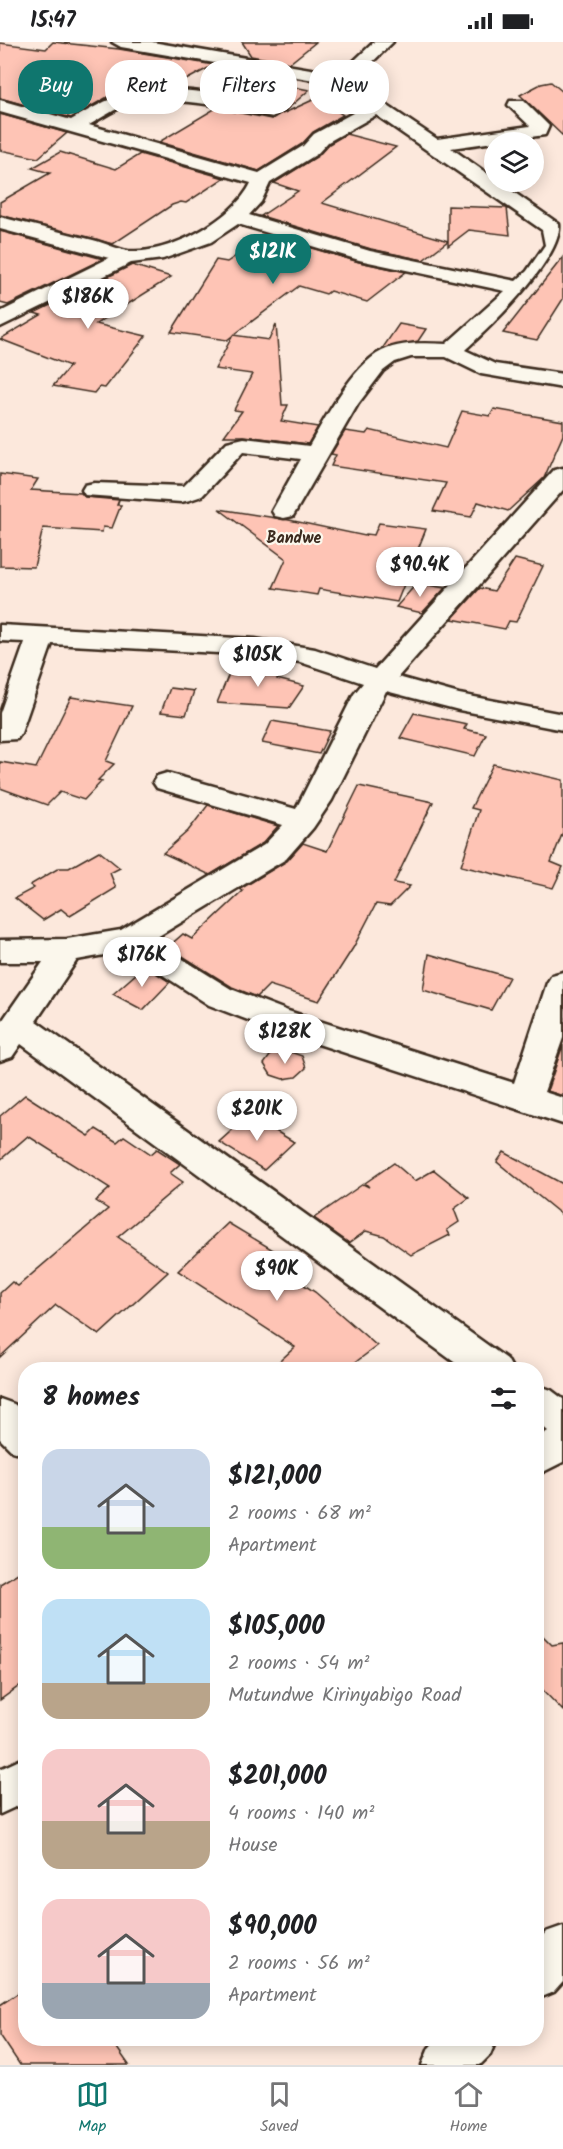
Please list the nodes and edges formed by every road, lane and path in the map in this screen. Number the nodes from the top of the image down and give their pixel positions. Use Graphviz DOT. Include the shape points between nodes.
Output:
graph roads {
  1 [pos="121,42"];
  2 [pos="201,42"];
  3 [pos="384,42"];
  4 [pos="183,55"];
  5 [pos="365,60"];
  6 [pos="309,75"];
  7 [pos="200,100"];
  8 [pos="517,105"];
  9 [pos="0,106"];
  10 [pos="364,114"];
  11 [pos="385,114"];
  12 [pos="73,127"];
  13 [pos="434,145"];
  14 [pos="262,180"];
  15 [pos="235,217"];
  16 [pos="0,223"];
  17 [pos="127,257"];
  18 [pos="520,288"];
  19 [pos="4,315"];
  20 [pos="451,351"];
  21 [pos="563,381"];
  22 [pos="315,454"];
  23 [pos="563,475"];
  24 [pos="94,490"];
  25 [pos="284,511"];
  26 [pos="0,633"];
  27 [pos="41,636"];
  28 [pos="382,679"];
  29 [pos="563,722"];
  30 [pos="7,733"];
  31 [pos="167,782"];
  32 [pos="303,821"];
  33 [pos="132,938"];
  34 [pos="0,951"];
  35 [pos="67,951"];
  36 [pos="563,982"];
  37 [pos="9,1037"];
  38 [pos="525,1098"];
  39 [pos="563,1111"];
  40 [pos="482,1362"];
  41 [pos="544,1406"];
  42 [pos="0,1415"];
  43 [pos="563,1420"];
  44 [pos="18,1432"];
  45 [pos="563,1442"];
  46 [pos="544,1454"];
  47 [pos="18,1783"];
  48 [pos="0,1794"];
  49 [pos="563,1949"];
  50 [pos="544,1968"];
  51 [pos="465,2046"];
  52 [pos="446,2065"];
  1 -- 4 [label="street"];
  2 -- 4 [label="street"];
  3 -- 5 [label="street"];
  4 -- 6 [label="street"];
  7 -- 12 [label="street" via="131,98"];
  8 -- 13 [label="street" via="540,126 538,130"];
  9 -- 12 [label="street"];
  10 -- 14 [label="street" via="321,138 310,150"];
  11 -- 13 [label="street"];
  12 -- 14 [label="street"];
  13 -- 18 [label="street" via="552,228 555,245 535,275"];
  14 -- 15 [label="street" via="254,198"];
  15 -- 17 [label="street" via="187,245 156,255"];
  15 -- 18 [label="street" via="366,256"];
  16 -- 17 [label="street"];
  17 -- 19 [label="street"];
  18 -- 20 [label="street"];
  20 -- 21 [label="street" via="462,360"];
  20 -- 22 [label="street" via="401,352 375,365"];
  22 -- 24 [label="street" via="244,445 235,447 193,490 181,495"];
  22 -- 25 [label="street"];
  23 -- 28 [label="street"];
  26 -- 27 [label="street"];
  27 -- 28 [label="street" via="255,647 305,655"];
  27 -- 30 [label="street"];
  28 -- 29 [label="street" via="459,702"];
  28 -- 32 [label="street" via="368,694"];
  31 -- 32 [label="street"];
  32 -- 33 [label="street" via="275,852"];
  33 -- 35 [label="street"];
  33 -- 38 [label="street" via="220,997"];
  34 -- 35 [label="street"];
  35 -- 37 [label="street"];
  36 -- 38 [label="street"];
  37 -- 40 [label="street"];
  38 -- 39 [label="street"];
  41 -- 43 [label="street"];
  42 -- 44 [label="street"];
  45 -- 46 [label="street"];
  47 -- 48 [label="street"];
  49 -- 50 [label="street"];
  51 -- 52 [label="street"];
}
